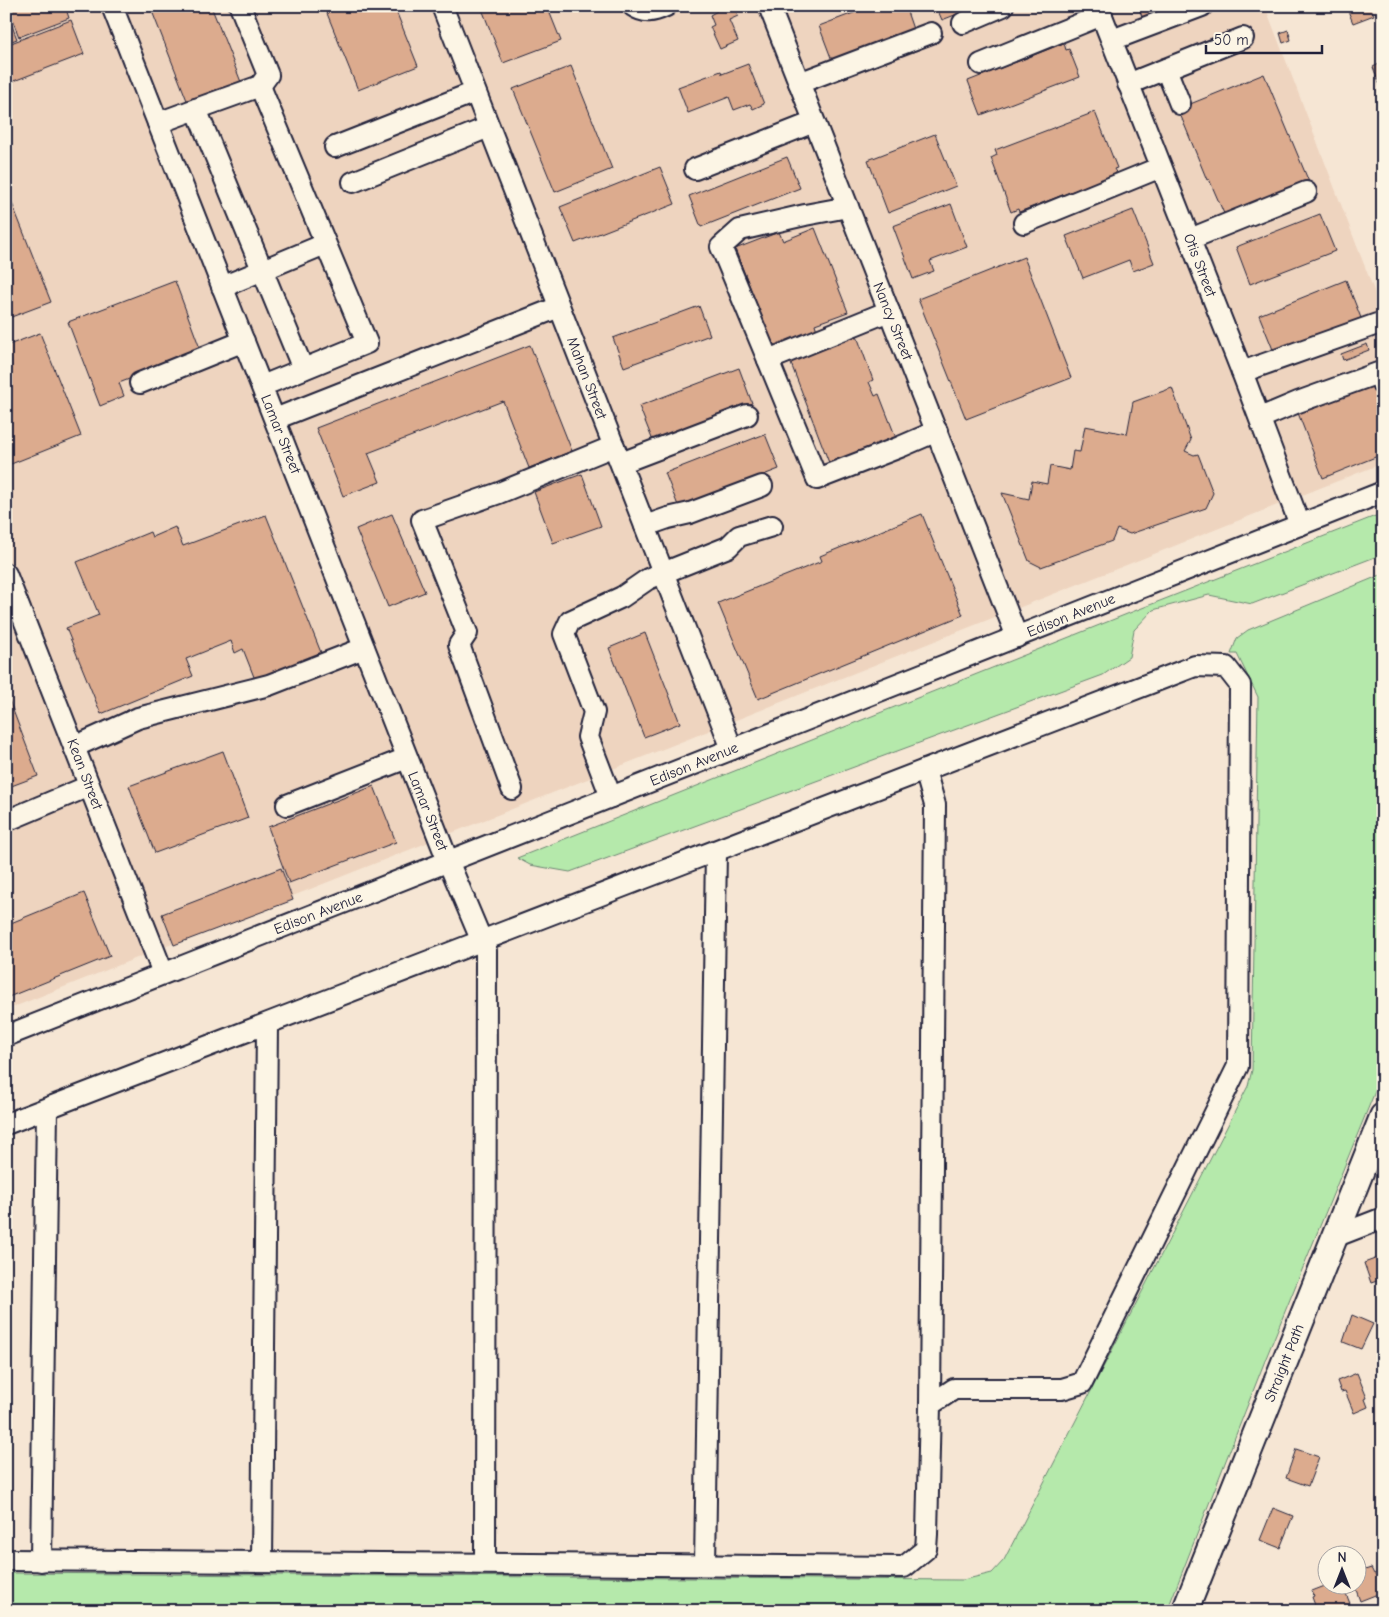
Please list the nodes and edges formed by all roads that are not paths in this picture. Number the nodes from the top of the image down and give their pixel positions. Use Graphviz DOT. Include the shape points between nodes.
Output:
graph roads {
  1 [pos="112,6"];
  2 [pos="240,6"];
  3 [pos="442,6"];
  4 [pos="633,6"];
  5 [pos="666,6"];
  6 [pos="769,6"];
  7 [pos="1003,6"];
  8 [pos="1202,6"];
  9 [pos="1100,10"];
  10 [pos="963,23"];
  11 [pos="931,33"];
  12 [pos="1243,38"];
  13 [pos="1112,40"];
  14 [pos="981,64"];
  15 [pos="1166,69"];
  16 [pos="799,83"];
  17 [pos="1128,84"];
  18 [pos="260,86"];
  19 [pos="475,92"];
  20 [pos="1180,104"];
  21 [pos="196,109"];
  22 [pos="814,122"];
  23 [pos="158,123"];
  24 [pos="489,127"];
  25 [pos="335,147"];
  26 [pos="1161,166"];
  27 [pos="695,169"];
  28 [pos="353,182"];
  29 [pos="1306,192"];
  30 [pos="848,208"];
  31 [pos="1024,223"];
  32 [pos="1190,239"];
  33 [pos="325,244"];
  34 [pos="262,270"];
  35 [pos="222,287"];
  36 [pos="559,307"];
  37 [pos="890,311"];
  38 [pos="1377,324"];
  39 [pos="244,341"];
  40 [pos="768,360"];
  41 [pos="303,369"];
  42 [pos="1242,372"];
  43 [pos="140,383"];
  44 [pos="1383,385"];
  45 [pos="262,386"];
  46 [pos="747,415"];
  47 [pos="1260,418"];
  48 [pos="275,419"];
  49 [pos="937,431"];
  50 [pos="617,455"];
  51 [pos="762,486"];
  52 [pos="1383,492"];
  53 [pos="1300,525"];
  54 [pos="645,526"];
  55 [pos="772,526"];
  56 [pos="664,572"];
  57 [pos="6,574"];
  58 [pos="1017,637"];
  59 [pos="364,648"];
  60 [pos="74,747"];
  61 [pos="732,749"];
  62 [pos="407,758"];
  63 [pos="925,770"];
  64 [pos="90,786"];
  65 [pos="512,789"];
  66 [pos="611,797"];
  67 [pos="287,805"];
  68 [pos="6,821"];
  69 [pos="716,851"];
  70 [pos="448,861"];
  71 [pos="482,942"];
  72 [pos="163,973"];
  73 [pos="266,1025"];
  74 [pos="6,1036"];
  75 [pos="47,1109"];
  76 [pos="1383,1116"];
  77 [pos="6,1124"];
  78 [pos="1383,1218"];
  79 [pos="1334,1237"];
  80 [pos="930,1405"];
  81 [pos="6,1560"];
  82 [pos="40,1561"];
  83 [pos="262,1562"];
  84 [pos="485,1563"];
  85 [pos="705,1565"];
  86 [pos="1185,1611"];
  1 -- 23 [label="street, Lamar Street"];
  2 -- 18 [label="street" via="268,74"];
  3 -- 19 [label="street, Mahan Street"];
  4 -- 5 [label="street" via="642,12"];
  6 -- 16 [label="street, Nancy Street"];
  7 -- 10 [label="street"];
  8 -- 13 [label="street"];
  9 -- 13 [label="street, Otis Street"];
  9 -- 14 [label="street"];
  11 -- 16 [label="street"];
  12 -- 15 [label="street"];
  13 -- 17 [label="street, Otis Street"];
  15 -- 17 [label="street"];
  15 -- 20 [label="street"];
  16 -- 22 [label="street, Nancy Street"];
  17 -- 26 [label="street, Otis Street"];
  18 -- 21 [label="street"];
  18 -- 33 [label="street"];
  19 -- 24 [label="street, Mahan Street"];
  19 -- 25 [label="street"];
  21 -- 23 [label="street"];
  21 -- 34 [label="street"];
  22 -- 27 [label="street"];
  22 -- 30 [label="street, Nancy Street"];
  23 -- 35 [label="street, Lamar Street"];
  24 -- 28 [label="street"];
  24 -- 36 [label="street, Mahan Street"];
  26 -- 31 [label="street"];
  26 -- 32 [label="street, Otis Street"];
  29 -- 32 [label="street"];
  30 -- 37 [label="street, Nancy Street"];
  30 -- 40 [label="street" via="740,230 722,247"];
  32 -- 42 [label="street, Otis Street"];
  33 -- 34 [label="street"];
  33 -- 41 [label="street" via="367,342"];
  34 -- 35 [label="street"];
  34 -- 41 [label="street"];
  35 -- 39 [label="street, Lamar Street"];
  36 -- 48 [label="street"];
  36 -- 50 [label="street, Mahan Street"];
  37 -- 40 [label="street"];
  37 -- 49 [label="street, Nancy Street"];
  38 -- 42 [label="street"];
  39 -- 43 [label="street"];
  39 -- 45 [label="street, Lamar Street"];
  40 -- 49 [label="street" via="817,479"];
  41 -- 45 [label="street"];
  42 -- 47 [label="street, Otis Street"];
  44 -- 47 [label="street" via="1378,373"];
  45 -- 48 [label="street, Lamar Street"];
  46 -- 50 [label="street"];
  47 -- 53 [label="street, Otis Street"];
  48 -- 59 [label="street, Lamar Street"];
  49 -- 58 [label="street, Nancy Street"];
  50 -- 54 [label="street, Mahan Street"];
  50 -- 65 [label="street" via="422,520 467,633 459,645"];
  51 -- 54 [label="street"];
  52 -- 53 [label="street, Edison Avenue"];
  53 -- 58 [label="street, Edison Avenue"];
  54 -- 56 [label="street, Mahan Street"];
  55 -- 56 [label="street" via="739,536 728,546"];
  56 -- 61 [label="street, Mahan Street"];
  56 -- 66 [label="street" via="622,597 570,621 564,634 594,712 588,737"];
  57 -- 60 [label="street, Kean Street"];
  58 -- 61 [label="street, Edison Avenue"];
  59 -- 60 [label="street" via="269,685 138,718"];
  59 -- 62 [label="street, Lamar Street"];
  60 -- 64 [label="street, Kean Street"];
  61 -- 66 [label="street, Edison Avenue"];
  62 -- 67 [label="street"];
  62 -- 70 [label="street, Lamar Street"];
  63 -- 69 [label="street"];
  63 -- 80 [label="street" via="935,805"];
  63 -- 80 [label="street" via="1195,666 1226,667 1240,685 1238,1066 1082,1383 1062,1389 954,1389"];
  64 -- 68 [label="street"];
  64 -- 72 [label="street, Kean Street"];
  66 -- 70 [label="street, Edison Avenue"];
  69 -- 71 [label="street"];
  69 -- 85 [label="street"];
  70 -- 71 [label="street, Lamar Street"];
  70 -- 72 [label="street, Edison Avenue"];
  71 -- 73 [label="street"];
  71 -- 84 [label="street, Lamar Street" via="486,951"];
  72 -- 74 [label="street, Edison Avenue"];
  73 -- 75 [label="street"];
  73 -- 83 [label="street"];
  75 -- 77 [label="street"];
  75 -- 82 [label="street"];
  76 -- 79 [label="main road, Straight Path"];
  78 -- 79 [label="street"];
  79 -- 86 [label="main road, Straight Path"];
  80 -- 85 [label="street" via="926,1550 904,1567"];
  81 -- 82 [label="street"];
  82 -- 83 [label="street"];
  83 -- 84 [label="street"];
  84 -- 85 [label="street"];
}
